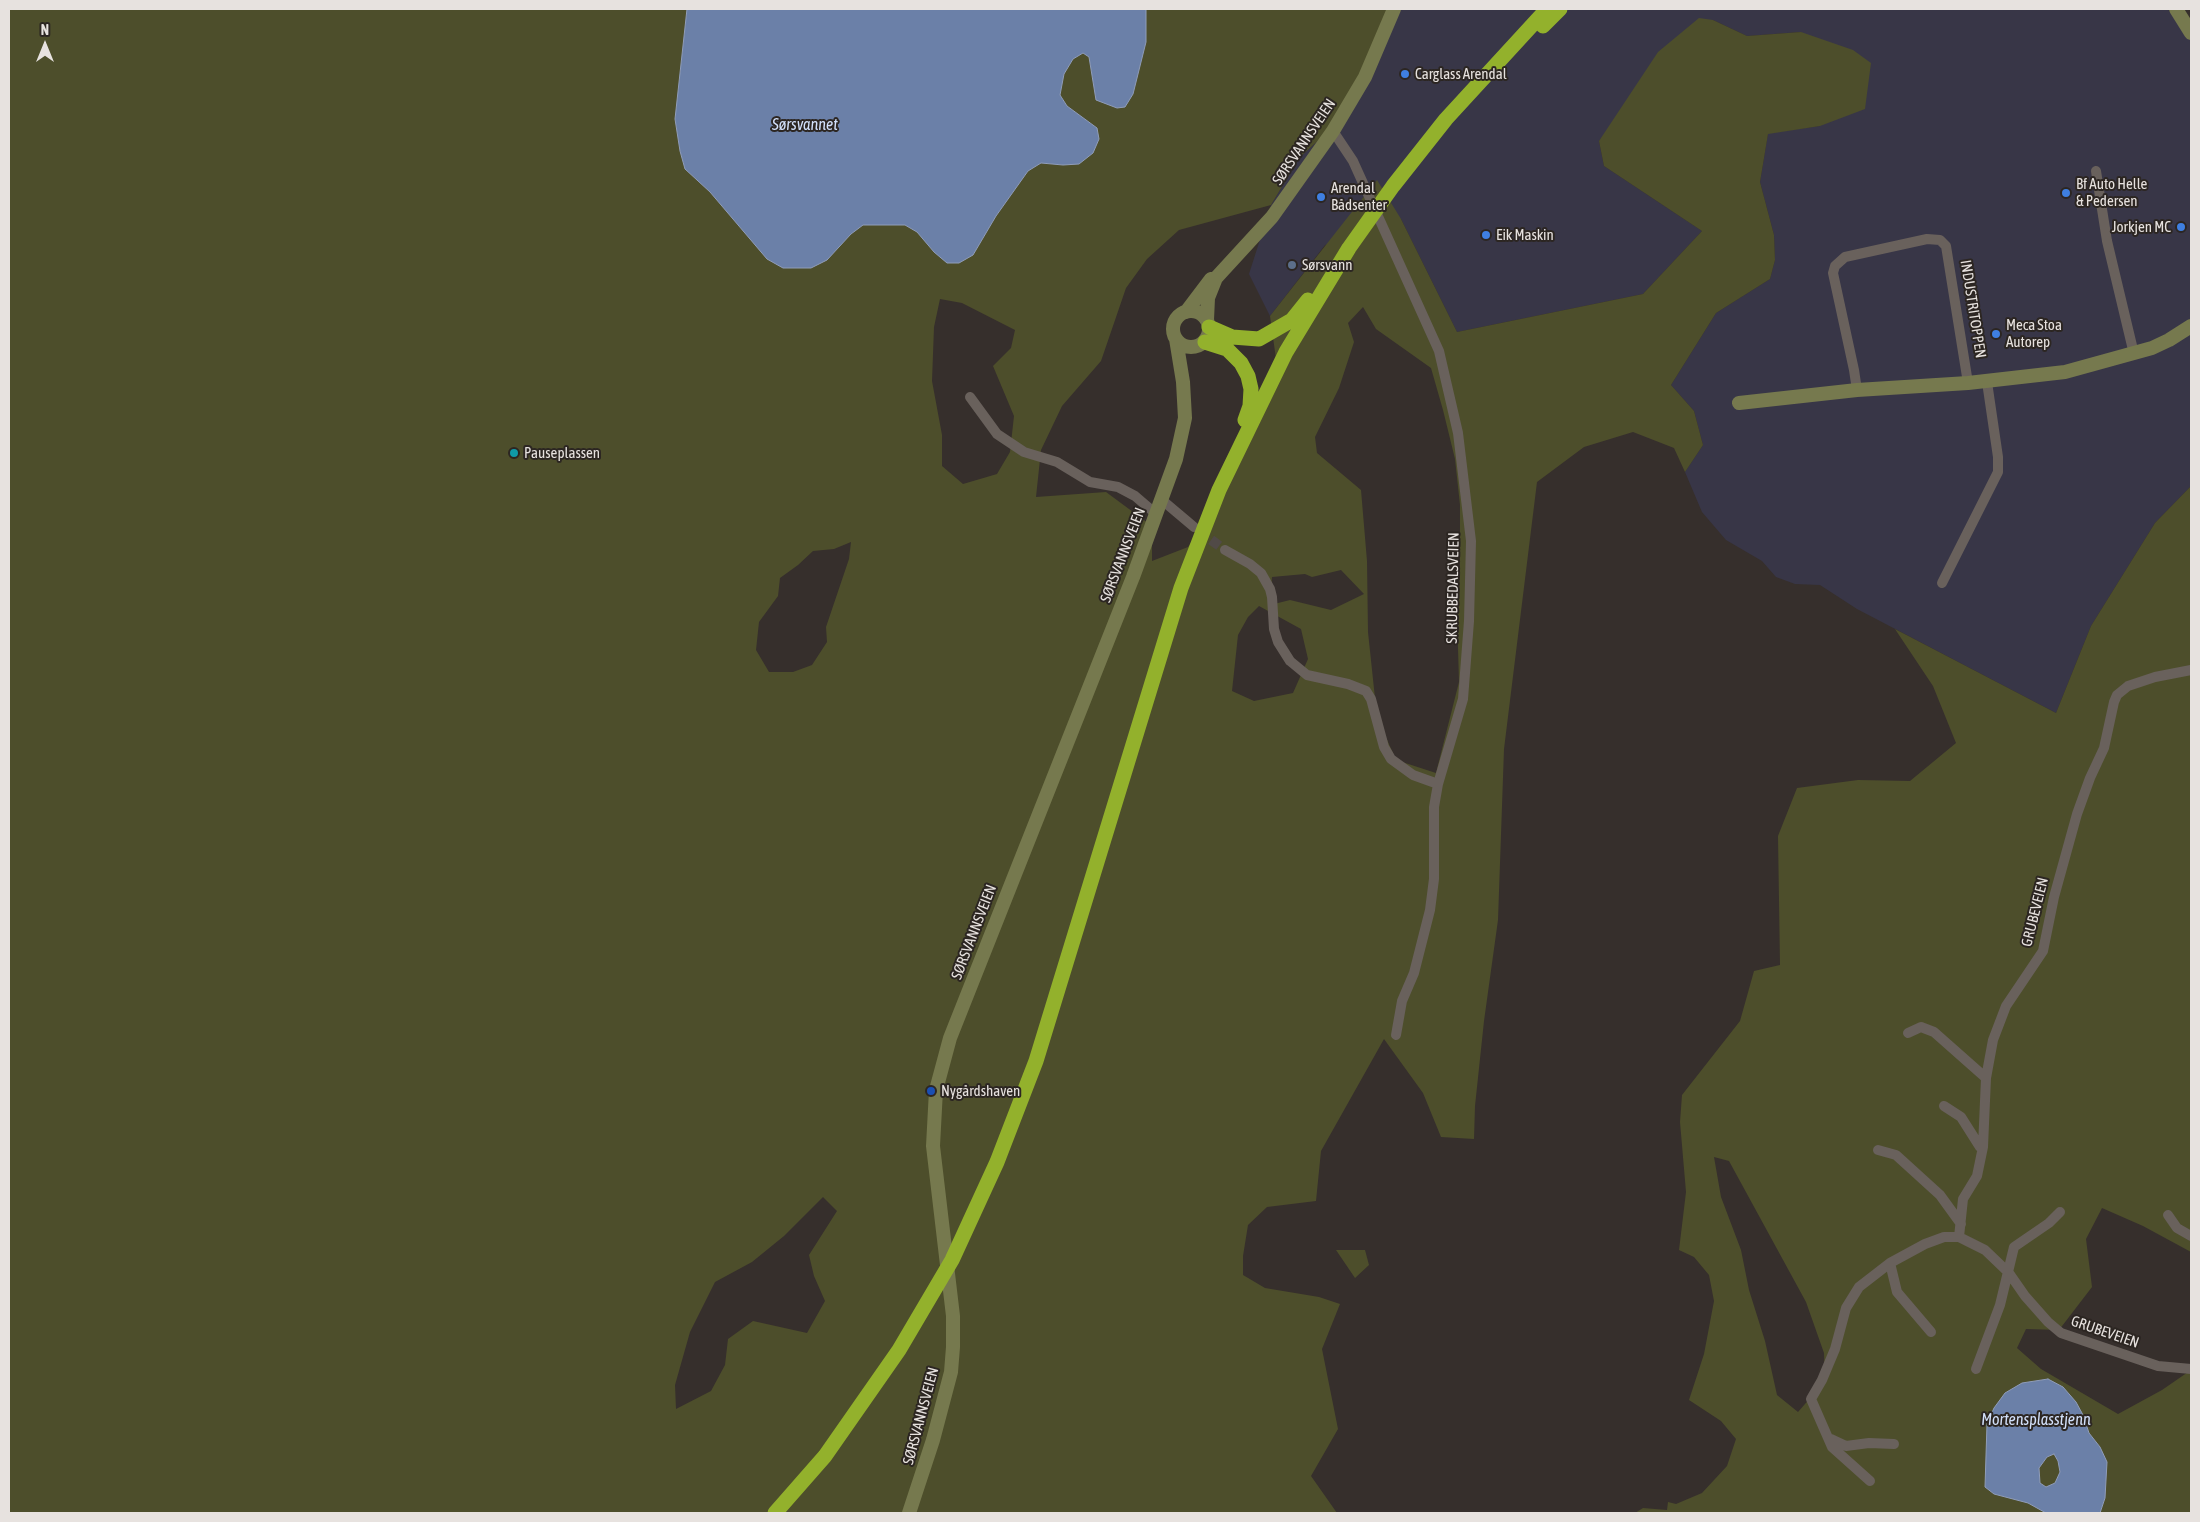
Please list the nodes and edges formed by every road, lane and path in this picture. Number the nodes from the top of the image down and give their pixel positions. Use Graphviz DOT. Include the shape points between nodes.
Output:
graph roads {
  1 [pos="1394,9"];
  2 [pos="1547,9"];
  3 [pos="1560,9"];
  4 [pos="2176,9"];
  5 [pos="2191,33"];
  6 [pos="1333,130"];
  7 [pos="2096,171"];
  8 [pos="1396,189"];
  9 [pos="1353,251"];
  10 [pos="1216,278"];
  11 [pos="1186,312"];
  12 [pos="2191,326"];
  13 [pos="1205,334"];
  14 [pos="1176,339"];
  15 [pos="2134,354"];
  16 [pos="1183,382"];
  17 [pos="1987,382"];
  18 [pos="1968,383"];
  19 [pos="1857,390"];
  20 [pos="970,397"];
  21 [pos="1739,403"];
  22 [pos="1219,490"];
  23 [pos="1162,500"];
  24 [pos="1156,514"];
  25 [pos="1194,528"];
  26 [pos="1225,550"];
  27 [pos="1942,583"];
  28 [pos="2191,670"];
  29 [pos="1438,784"];
  30 [pos="1908,1033"];
  31 [pos="1396,1035"];
  32 [pos="1986,1078"];
  33 [pos="1944,1106"];
  34 [pos="1983,1147"];
  35 [pos="1878,1150"];
  36 [pos="2060,1212"];
  37 [pos="2168,1215"];
  38 [pos="1961,1224"];
  39 [pos="2191,1236"];
  40 [pos="1959,1237"];
  41 [pos="1890,1263"];
  42 [pos="2009,1273"];
  43 [pos="1931,1332"];
  44 [pos="2191,1368"];
  45 [pos="1976,1369"];
  46 [pos="1828,1437"];
  47 [pos="1894,1444"];
  48 [pos="1870,1481"];
  49 [pos="792,1509"];
  50 [pos="775,1513"];
  51 [pos="910,1513"];
  1 -- 6 [label="main road, SØRSVANNSVEIEN" via="1365,77"];
  2 -- 8 [label="highway" via="1446,119"];
  3 -- 8 [label="highway"];
  4 -- 5 [label="main road"];
  6 -- 10 [label="main road, SØRSVANNSVEIEN" via="1272,217"];
  6 -- 29 [label="street, SKRUBBEDALSVEIEN" via="1353,162 1439,351 1458,433 1471,541 1469,622 1463,699"];
  7 -- 15 [label="street" via="2107,241"];
  8 -- 9 [label="highway"];
  9 -- 13 [label="highway" via="1292,320 1267,336 1244,339"];
  9 -- 22 [label="highway" via="1286,352"];
  9 -- 49 [label="highway" via="1292,362 1217,518 1188,597 1042,1069 1003,1170 954,1272 903,1360 852,1433"];
  10 -- 11 [label="main road, SØRSVANNSVEIEN"];
  10 -- 13 [label="main road, SØRSVANNSVEIEN" via="1208,298"];
  11 -- 13 [label="main road" via="1198,312"];
  11 -- 14 [label="main road" via="1174,323"];
  12 -- 15 [label="main road" via="2169,340"];
  13 -- 14 [label="main road" via="1195,347 1184,346"];
  13 -- 16 [label="main road, SØRSVANNSVEIEN" via="1192,355"];
  13 -- 22 [label="highway" via="1241,362 1251,389 1250,406"];
  14 -- 16 [label="main road, SØRSVANNSVEIEN"];
  15 -- 17 [label="main road" via="2065,372"];
  16 -- 23 [label="main road, SØRSVANNSVEIEN" via="1184,428"];
  17 -- 18 [label="main road"];
  17 -- 27 [label="street" via="1998,472"];
  18 -- 19 [label="main road"];
  18 -- 19 [label="street, INDUSTRITOPPEN" via="1946,246 1940,240 1927,239 1845,257 1835,266 1833,273"];
  19 -- 21 [label="main road"];
  20 -- 24 [label="street" via="997,434 1024,452 1057,462 1090,482 1118,488 1135,496"];
  22 -- 50 [label="highway" via="1181,588 1036,1061 997,1162 952,1260 899,1350 825,1456"];
  23 -- 24 [label="main road, SØRSVANNSVEIEN"];
  23 -- 25 [label="street"];
  24 -- 51 [label="main road, SØRSVANNSVEIEN" via="950,1038 936,1090 933,1146 953,1316 951,1372"];
  26 -- 29 [label="street" via="1261,573 1270,589 1278,642 1290,661 1306,675 1366,691 1391,759 1413,775"];
  28 -- 32 [label="street, GRUBEVEIEN" via="2128,686 2117,695 2104,748 2077,814 2043,951 2006,1006 1993,1040"];
  29 -- 31 [label="street, SKRUBBEDALSVEIEN" via="1434,807 1434,879 1430,910 1414,973 1402,1001"];
  30 -- 32 [label="street" via="1922,1027 1934,1032"];
  32 -- 34 [label="street, GRUBEVEIEN"];
  33 -- 34 [label="street" via="1961,1116"];
  34 -- 38 [label="street, GRUBEVEIEN" via="1977,1176 1963,1199"];
  35 -- 38 [label="street" via="1896,1155 1940,1195"];
  36 -- 42 [label="street" via="2014,1246"];
  37 -- 39 [label="street" via="2177,1228"];
  38 -- 40 [label="street, GRUBEVEIEN"];
  40 -- 41 [label="street" via="1944,1237 1925,1244"];
  40 -- 42 [label="street, GRUBEVEIEN" via="1985,1250"];
  41 -- 43 [label="street" via="1897,1292"];
  41 -- 46 [label="street" via="1859,1287 1846,1308 1835,1349 1811,1399"];
  42 -- 44 [label="street, GRUBEVEIEN" via="2042,1316 2061,1333 2158,1366"];
  42 -- 45 [label="street"];
  46 -- 47 [label="street" via="1846,1446 1869,1442"];
  46 -- 48 [label="street" via="1832,1447"];
}
